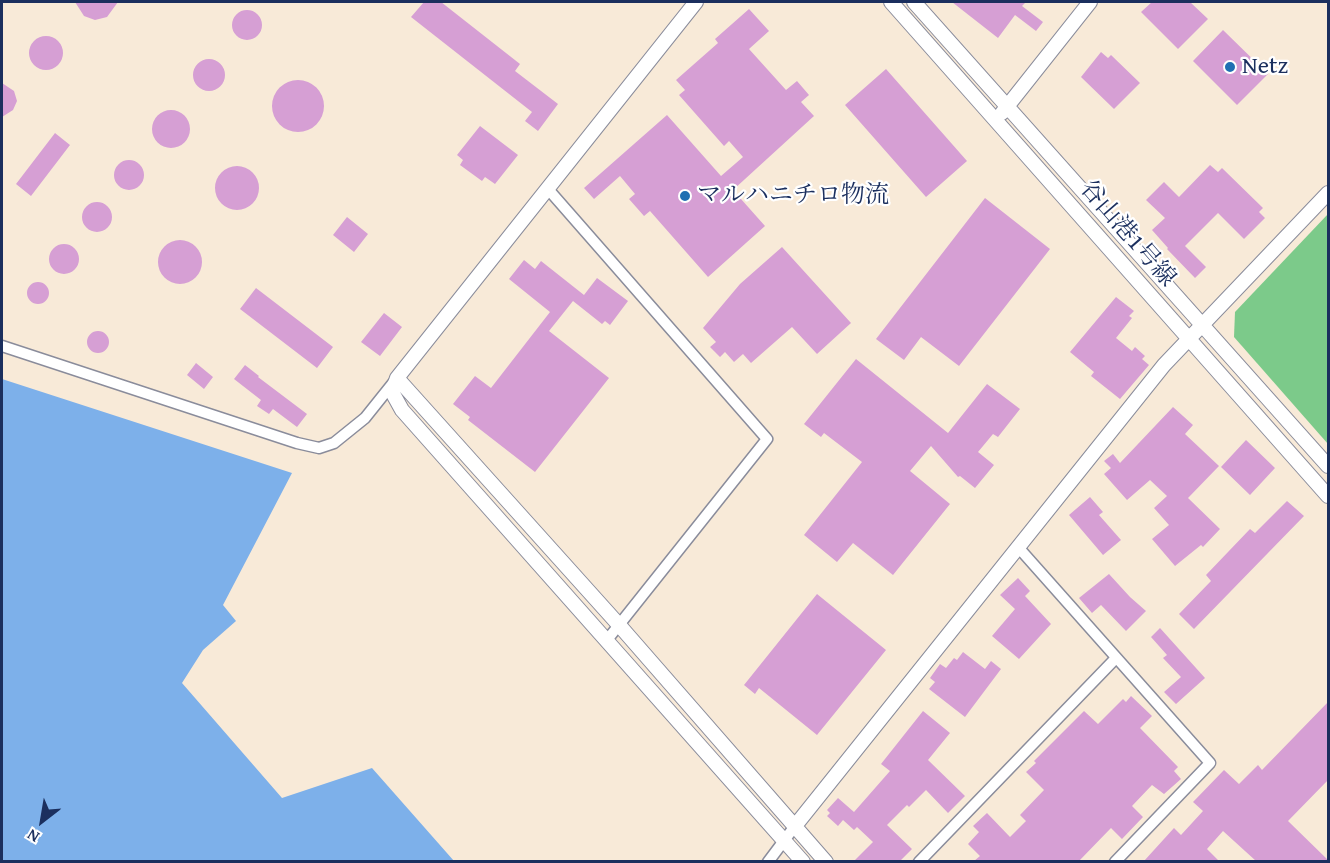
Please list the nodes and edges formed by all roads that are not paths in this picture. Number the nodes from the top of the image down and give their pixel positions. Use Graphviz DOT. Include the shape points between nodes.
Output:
graph roads {
  1 [pos="696,2"];
  2 [pos="891,2"];
  3 [pos="914,2"];
  4 [pos="1090,2"];
  5 [pos="1007,106"];
  6 [pos="996,120"];
  7 [pos="548,189"];
  8 [pos="1329,193"];
  9 [pos="1202,326"];
  10 [pos="1189,338"];
  11 [pos="2,346"];
  12 [pos="397,378"];
  13 [pos="1329,466"];
  14 [pos="1329,496"];
  15 [pos="1018,547"];
  16 [pos="619,625"];
  17 [pos="607,640"];
  18 [pos="1116,658"];
  19 [pos="795,826"];
  20 [pos="783,840"];
  21 [pos="768,861"];
  22 [pos="803,861"];
  23 [pos="826,861"];
  24 [pos="919,861"];
  25 [pos="1115,861"];
  1 -- 7 [label="street"];
  2 -- 6 [label="street, 谷山港1号線"];
  3 -- 5 [label="street, 谷山港1号線"];
  4 -- 5 [label="street"];
  5 -- 6 [label="street"];
  5 -- 9 [label="street, 谷山港1号線"];
  6 -- 10 [label="street, 谷山港1号線"];
  7 -- 12 [label="street"];
  7 -- 16 [label="street" via="767,439"];
  8 -- 9 [label="street"];
  9 -- 10 [label="street"];
  9 -- 13 [label="street, 谷山港1号線"];
  10 -- 14 [label="street, 谷山港1号線"];
  10 -- 15 [label="street"];
  11 -- 12 [label="street" via="319,448 334,443 365,418"];
  12 -- 16 [label="street"];
  12 -- 17 [label="street" via="392,392 402,410"];
  15 -- 18 [label="street"];
  15 -- 19 [label="street"];
  16 -- 17 [label="street"];
  16 -- 19 [label="street"];
  17 -- 20 [label="street"];
  18 -- 24 [label="street"];
  18 -- 25 [label="street" via="1210,763"];
  19 -- 20 [label="street"];
  19 -- 23 [label="street"];
  20 -- 21 [label="street"];
  20 -- 22 [label="street"];
}
